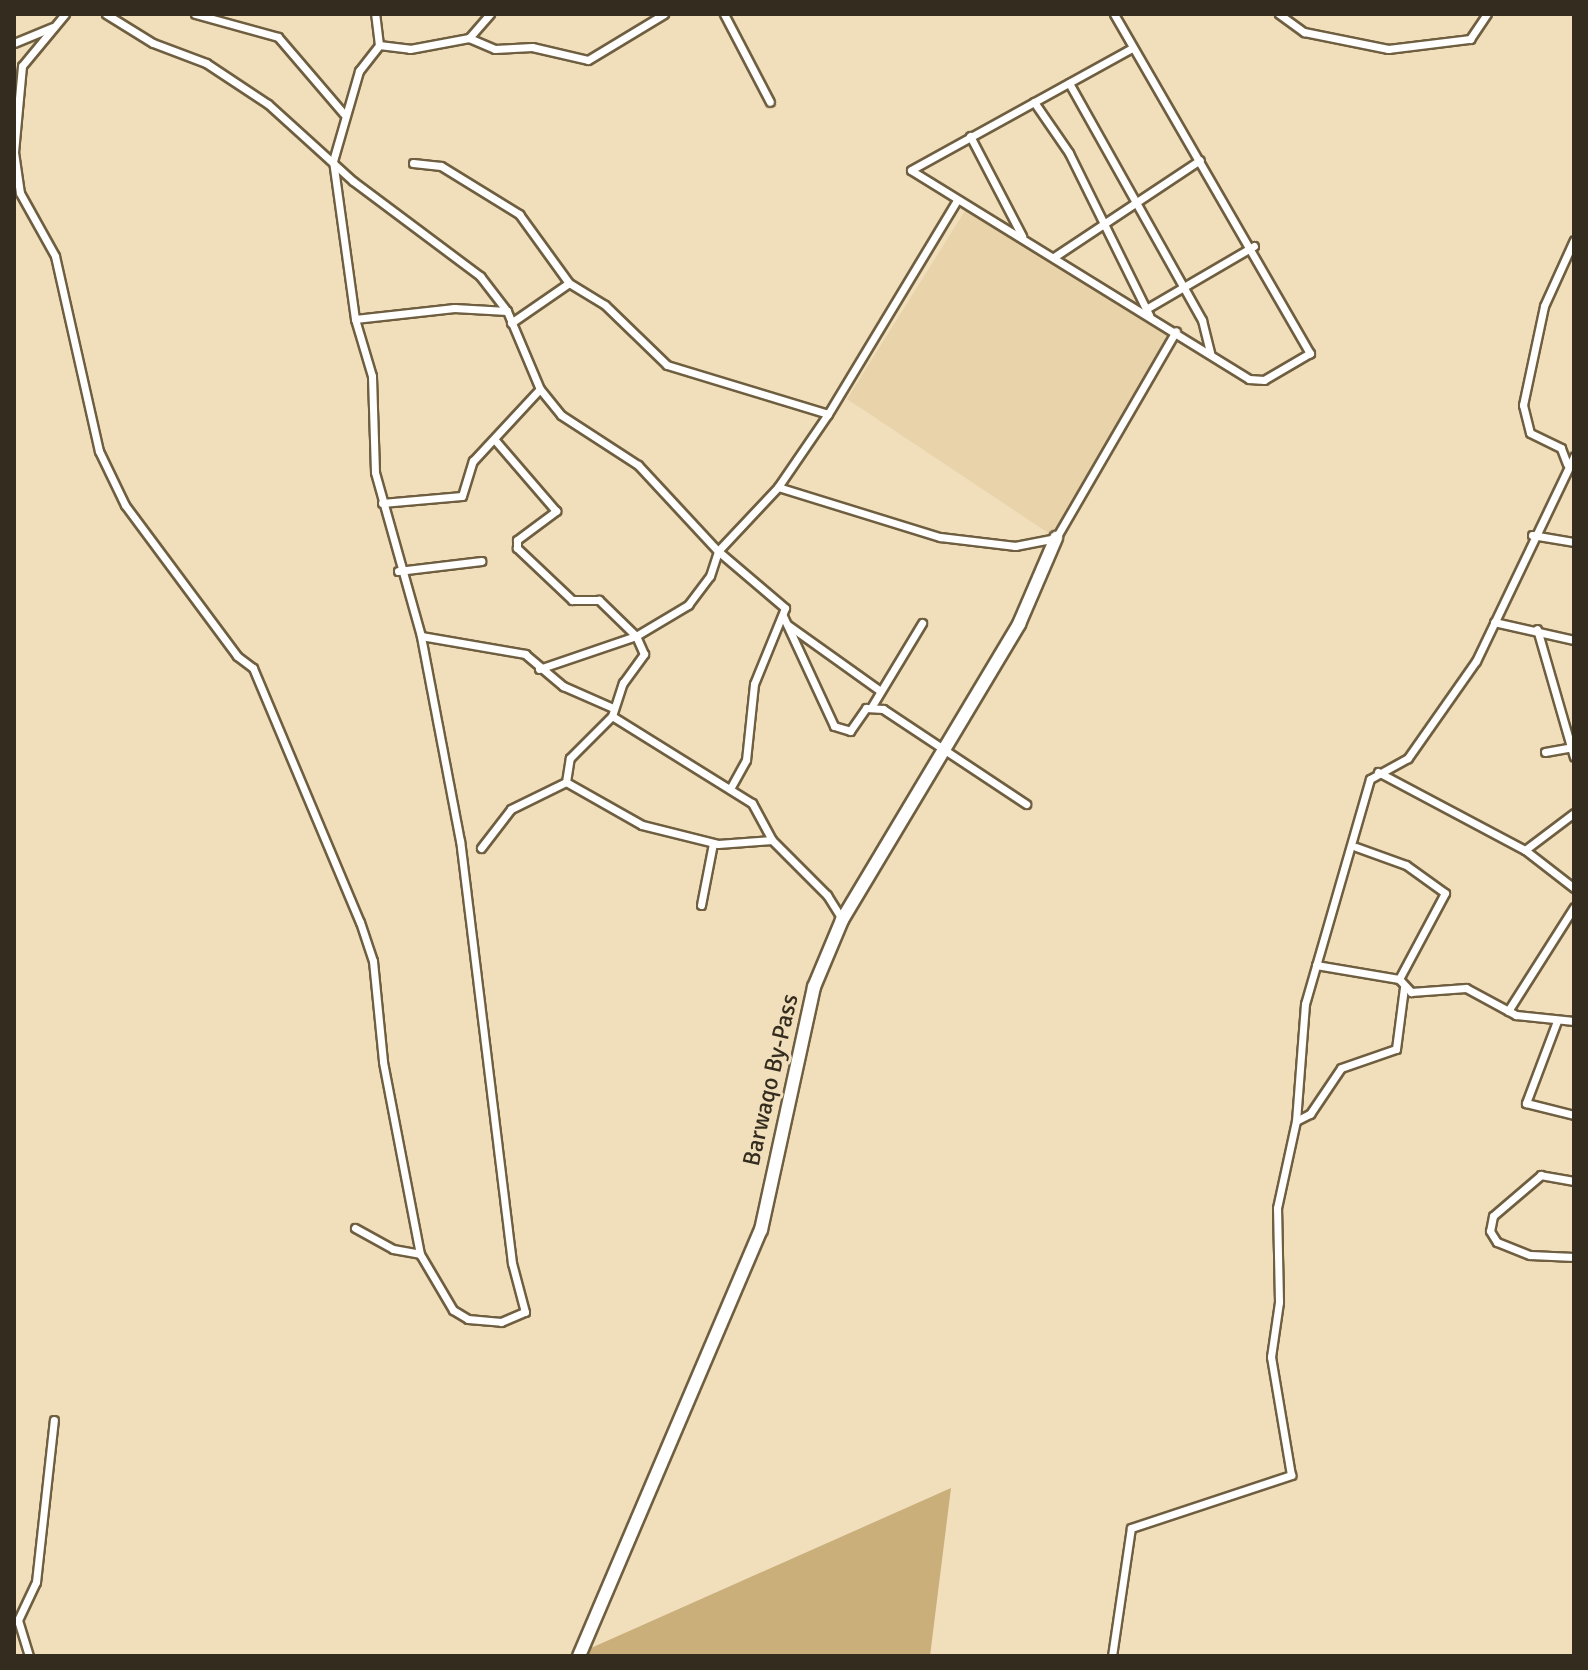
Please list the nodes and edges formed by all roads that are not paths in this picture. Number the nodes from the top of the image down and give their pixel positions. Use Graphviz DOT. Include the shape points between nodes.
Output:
graph roads {
  1 [pos="65,14"];
  2 [pos="106,14"];
  3 [pos="195,14"];
  4 [pos="375,14"];
  5 [pos="490,14"];
  6 [pos="664,14"];
  7 [pos="724,14"];
  8 [pos="1114,14"];
  9 [pos="1279,14"];
  10 [pos="1487,14"];
  11 [pos="53,27"];
  12 [pos="469,38"];
  13 [pos="14,43"];
  14 [pos="379,45"];
  15 [pos="1132,48"];
  16 [pos="1069,83"];
  17 [pos="770,102"];
  18 [pos="1034,102"];
  19 [pos="344,114"];
  20 [pos="970,136"];
  21 [pos="1200,160"];
  22 [pos="333,161"];
  23 [pos="413,163"];
  24 [pos="957,200"];
  25 [pos="1133,203"];
  26 [pos="1104,221"];
  27 [pos="1022,236"];
  28 [pos="1574,240"];
  29 [pos="1254,246"];
  30 [pos="1054,257"];
  31 [pos="569,283"];
  32 [pos="1184,288"];
  33 [pos="507,311"];
  34 [pos="1148,313"];
  35 [pos="355,319"];
  36 [pos="511,323"];
  37 [pos="1176,331"];
  38 [pos="1210,353"];
  39 [pos="540,389"];
  40 [pos="828,414"];
  41 [pos="495,440"];
  42 [pos="1574,456"];
  43 [pos="1567,464"];
  44 [pos="778,487"];
  45 [pos="382,503"];
  46 [pos="1532,535"];
  47 [pos="1056,538"];
  48 [pos="1574,542"];
  49 [pos="718,551"];
  50 [pos="481,561"];
  51 [pos="398,571"];
  52 [pos="784,620"];
  53 [pos="1494,622"];
  54 [pos="922,623"];
  55 [pos="1537,629"];
  56 [pos="421,636"];
  57 [pos="636,636"];
  58 [pos="1574,640"];
  59 [pos="539,669"];
  60 [pos="879,690"];
  61 [pos="872,706"];
  62 [pos="613,712"];
  63 [pos="1572,747"];
  64 [pos="945,748"];
  65 [pos="1545,752"];
  66 [pos="1574,757"];
  67 [pos="1378,772"];
  68 [pos="566,782"];
  69 [pos="731,787"];
  70 [pos="1026,804"];
  71 [pos="1574,813"];
  72 [pos="772,840"];
  73 [pos="713,843"];
  74 [pos="1356,847"];
  75 [pos="481,848"];
  76 [pos="1525,850"];
  77 [pos="1574,888"];
  78 [pos="701,905"];
  79 [pos="1574,907"];
  80 [pos="842,920"];
  81 [pos="1316,965"];
  82 [pos="1399,979"];
  83 [pos="1404,987"];
  84 [pos="1508,1011"];
  85 [pos="1557,1021"];
  86 [pos="1574,1021"];
  87 [pos="1574,1115"];
  88 [pos="1296,1121"];
  89 [pos="1574,1181"];
  90 [pos="355,1228"];
  91 [pos="420,1254"];
  92 [pos="1574,1257"];
  93 [pos="54,1420"];
  94 [pos="29,1656"];
  95 [pos="579,1656"];
  96 [pos="1112,1656"];
  1 -- 11 [label="street"];
  2 -- 22 [label="street" via="153,43 206,63 268,104"];
  3 -- 19 [label="street" via="278,37"];
  4 -- 14 [label="street"];
  5 -- 12 [label="street"];
  6 -- 12 [label="street" via="588,60 532,47 495,49"];
  7 -- 17 [label="street"];
  8 -- 15 [label="street"];
  9 -- 10 [label="street" via="1304,32 1388,49 1470,39"];
  11 -- 13 [label="street"];
  11 -- 91 [label="street" via="22,66 14,152 20,193 55,256 99,451 125,505 237,656 253,668 360,922 373,961 383,1062"];
  12 -- 14 [label="street" via="410,49"];
  14 -- 19 [label="street" via="366,57"];
  15 -- 16 [label="street"];
  15 -- 21 [label="street"];
  16 -- 18 [label="street"];
  16 -- 25 [label="street"];
  18 -- 20 [label="street"];
  18 -- 26 [label="street"];
  19 -- 22 [label="street"];
  20 -- 24 [label="street" via="911,170"];
  20 -- 27 [label="street"];
  21 -- 25 [label="street"];
  21 -- 29 [label="street"];
  22 -- 33 [label="street" via="480,276"];
  22 -- 35 [label="street"];
  23 -- 31 [label="street" via="441,166 519,214"];
  24 -- 27 [label="street"];
  24 -- 40 [label="street"];
  25 -- 26 [label="street"];
  25 -- 32 [label="street"];
  26 -- 30 [label="street"];
  26 -- 34 [label="street"];
  27 -- 30 [label="street"];
  28 -- 43 [label="street" via="1544,306 1523,405 1530,433 1561,448"];
  29 -- 32 [label="street"];
  29 -- 38 [label="street" via="1310,353 1257,380"];
  30 -- 34 [label="street"];
  31 -- 36 [label="street"];
  31 -- 40 [label="street" via="605,305 667,365"];
  32 -- 34 [label="street"];
  32 -- 38 [label="street" via="1202,320"];
  33 -- 35 [label="street" via="454,308"];
  33 -- 36 [label="street"];
  34 -- 37 [label="street"];
  35 -- 45 [label="street" via="372,376"];
  36 -- 39 [label="street"];
  37 -- 38 [label="street"];
  37 -- 47 [label="street"];
  39 -- 41 [label="street"];
  39 -- 49 [label="street" via="561,415 638,465"];
  40 -- 44 [label="street"];
  41 -- 45 [label="street" via="469,468 462,496"];
  41 -- 57 [label="street" via="556,511 517,540 517,548 572,600 589,595 599,600"];
  42 -- 43 [label="street"];
  43 -- 46 [label="street"];
  44 -- 47 [label="street" via="940,537 1015,546"];
  44 -- 49 [label="street"];
  45 -- 51 [label="street"];
  46 -- 48 [label="street"];
  46 -- 53 [label="street"];
  47 -- 64 [label="highway, Barwaqo By-Pass" via="1019,624"];
  49 -- 52 [label="street" via="785,608"];
  49 -- 57 [label="street" via="710,576 688,605"];
  50 -- 51 [label="street"];
  51 -- 56 [label="street"];
  52 -- 60 [label="street"];
  52 -- 61 [label="street" via="834,726 850,731"];
  52 -- 69 [label="street" via="754,684 746,760"];
  53 -- 55 [label="street"];
  53 -- 67 [label="street" via="1476,661 1420,744 1397,766"];
  54 -- 60 [label="street"];
  55 -- 58 [label="street"];
  55 -- 63 [label="street"];
  56 -- 59 [label="street" via="510,649 525,654"];
  56 -- 91 [label="street" via="460,841 512,1263 525,1312 501,1322 468,1319 453,1310"];
  57 -- 59 [label="street"];
  57 -- 62 [label="street" via="644,654"];
  59 -- 62 [label="street"];
  60 -- 61 [label="street"];
  61 -- 64 [label="street"];
  62 -- 68 [label="street" via="570,758"];
  62 -- 69 [label="street"];
  63 -- 65 [label="street"];
  63 -- 66 [label="street"];
  64 -- 70 [label="street"];
  64 -- 80 [label="highway, Barwaqo By-Pass"];
  67 -- 74 [label="street" via="1370,779"];
  67 -- 76 [label="street"];
  68 -- 73 [label="street" via="628,821"];
  68 -- 75 [label="street" via="511,809"];
  69 -- 72 [label="street" via="752,803"];
  71 -- 76 [label="street"];
  72 -- 73 [label="street" via="742,846"];
  72 -- 80 [label="street" via="827,895"];
  73 -- 78 [label="street"];
  74 -- 81 [label="street"];
  74 -- 82 [label="street" via="1406,865 1445,893"];
  76 -- 77 [label="street"];
  79 -- 84 [label="street"];
  80 -- 95 [label="highway, Barwaqo By-Pass" via="814,987 761,1230"];
  81 -- 82 [label="street"];
  81 -- 88 [label="street" via="1305,1004"];
  82 -- 83 [label="street"];
  83 -- 84 [label="street" via="1411,992 1466,988"];
  83 -- 88 [label="street" via="1396,1049 1341,1068 1310,1114"];
  84 -- 85 [label="street"];
  85 -- 86 [label="street"];
  85 -- 87 [label="street" via="1526,1103"];
  88 -- 96 [label="street" via="1277,1208 1279,1302 1271,1357 1291,1475 1131,1528"];
  89 -- 92 [label="street" via="1541,1175 1493,1216 1490,1231 1497,1242 1530,1255"];
  90 -- 91 [label="street" via="393,1249"];
  93 -- 94 [label="street" via="36,1582 18,1620"];
}
